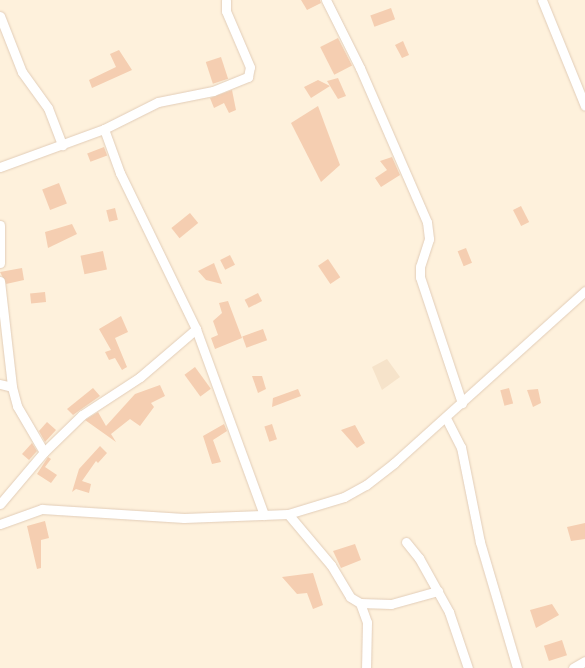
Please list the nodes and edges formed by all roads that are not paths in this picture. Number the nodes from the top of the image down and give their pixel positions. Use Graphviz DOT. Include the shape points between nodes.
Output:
graph roads {
  1 [pos="226,0"];
  2 [pos="326,0"];
  3 [pos="542,0"];
  4 [pos="0,16"];
  5 [pos="585,106"];
  6 [pos="104,129"];
  7 [pos="62,145"];
  8 [pos="0,167"];
  9 [pos="0,225"];
  10 [pos="0,263"];
  11 [pos="0,281"];
  12 [pos="585,291"];
  13 [pos="196,329"];
  14 [pos="0,384"];
  15 [pos="12,387"];
  16 [pos="462,403"];
  17 [pos="446,418"];
  18 [pos="44,452"];
  19 [pos="0,504"];
  20 [pos="288,514"];
  21 [pos="264,515"];
  22 [pos="0,524"];
  23 [pos="406,542"];
  24 [pos="438,591"];
  25 [pos="360,603"];
  26 [pos="585,661"];
  27 [pos="366,668"];
  28 [pos="468,668"];
  29 [pos="517,668"];
  30 [pos="573,668"];
  1 -- 6 [label="street" via="226,11 250,67 248,77 213,91 158,102"];
  2 -- 16 [label="street" via="360,68 427,222 429,239 420,267 420,278"];
  3 -- 5 [label="street"];
  4 -- 7 [label="street" via="22,72 48,108"];
  6 -- 7 [label="street"];
  6 -- 13 [label="street" via="120,173"];
  7 -- 8 [label="street"];
  9 -- 10 [label="street"];
  11 -- 15 [label="street"];
  12 -- 16 [label="street"];
  13 -- 18 [label="street" via="140,377 82,416"];
  13 -- 21 [label="street"];
  14 -- 15 [label="street"];
  15 -- 18 [label="street" via="17,406"];
  16 -- 17 [label="street"];
  17 -- 20 [label="street" via="366,485 344,497"];
  17 -- 29 [label="street" via="461,447 480,542"];
  18 -- 19 [label="street"];
  20 -- 21 [label="street"];
  20 -- 25 [label="street" via="331,565 350,597"];
  21 -- 22 [label="street" via="184,518 42,509"];
  23 -- 24 [label="street"];
  24 -- 25 [label="street" via="391,604"];
  24 -- 28 [label="street" via="459,633"];
  25 -- 27 [label="street" via="367,622"];
  26 -- 30 [label="street"];
}
